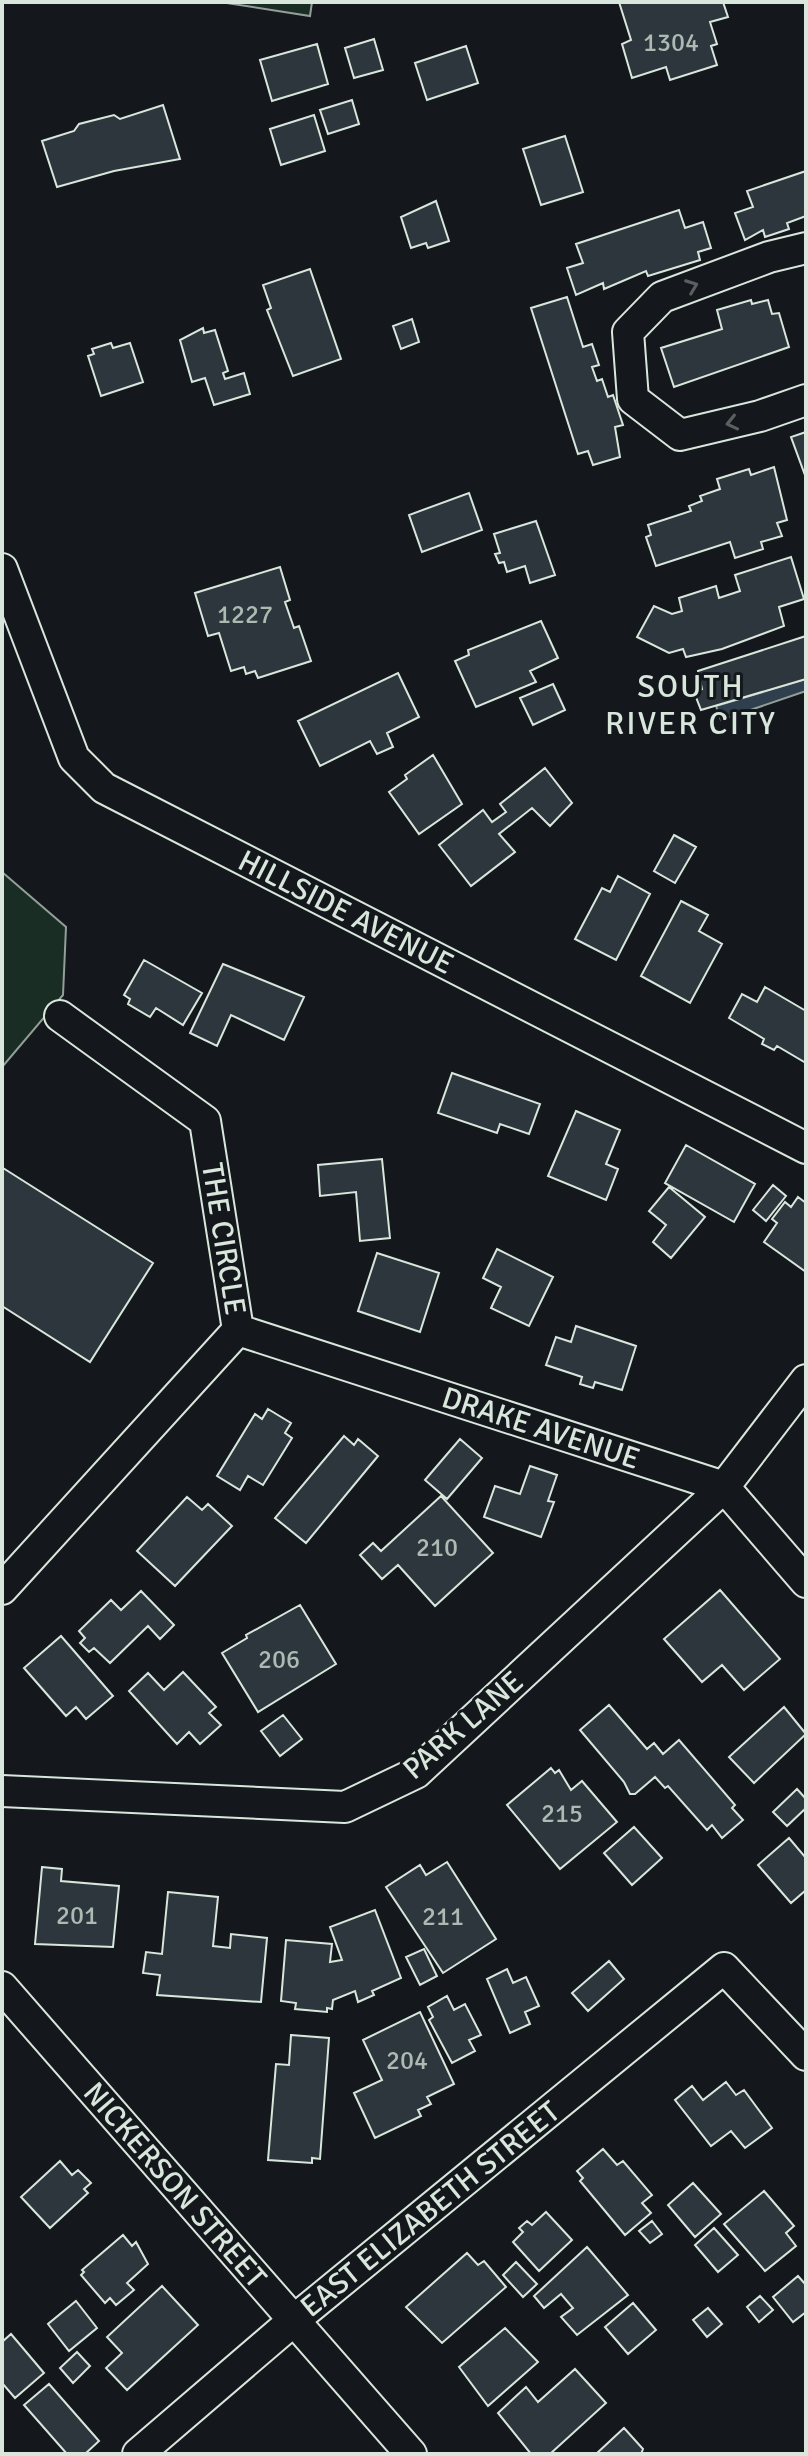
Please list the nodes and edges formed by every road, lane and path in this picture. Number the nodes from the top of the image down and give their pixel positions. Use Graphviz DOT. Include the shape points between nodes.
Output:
graph roads {
  1 [pos="806,248"];
  2 [pos="806,400"];
  3 [pos="2,569"];
  4 [pos="60,1016"];
  5 [pos="806,1148"];
  6 [pos="238,1330"];
  7 [pos="806,1380"];
  8 [pos="724,1487"];
  9 [pos="806,1582"];
  10 [pos="2,1589"];
  11 [pos="2,1791"];
  12 [pos="2,1987"];
  13 [pos="806,2055"];
  14 [pos="293,2321"];
  15 [pos="138,2454"];
  16 [pos="411,2454"];
  2 -- 1 [label="street, one-way" via="680,435 633,399 628,332 662,297"];
  3 -- 5 [label="street, HILLSIDE AVENUE" via="74,758 104,788"];
  4 -- 6 [label="street, THE CIRCLE" via="205,1121"];
  6 -- 8 [label="street, DRAKE AVENUE"];
  6 -- 10 [label="street, THE CIRCLE"];
  7 -- 8 [label="street, PARK LANE"];
  8 -- 9 [label="street"];
  8 -- 11 [label="street, PARK LANE" via="416,1773 345,1807"];
  12 -- 14 [label="street, NICKERSON STREET"];
  13 -- 14 [label="street, EAST ELIZABETH STREET" via="724,1968"];
  14 -- 15 [label="street, EAST ELIZABETH STREET"];
  14 -- 16 [label="street, NICKERSON STREET"];
}
